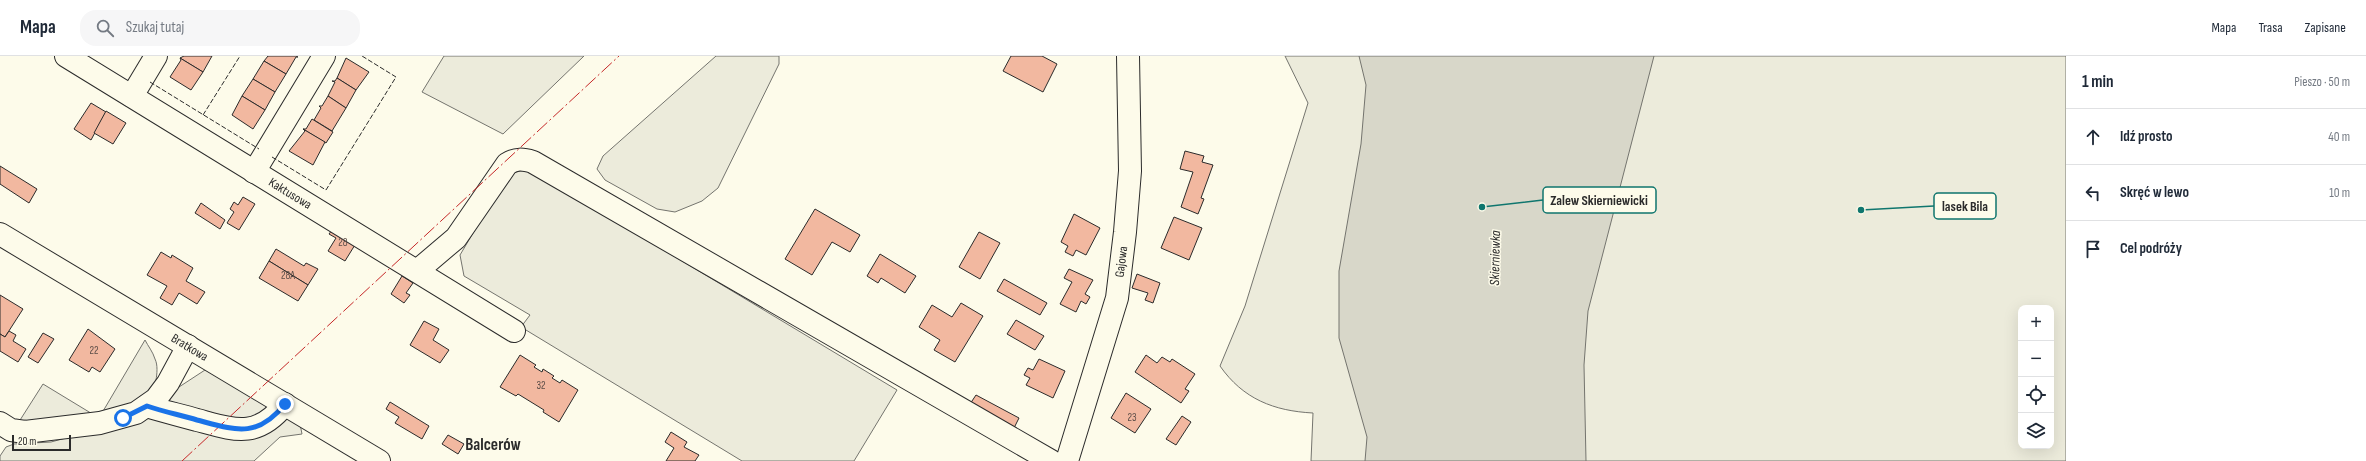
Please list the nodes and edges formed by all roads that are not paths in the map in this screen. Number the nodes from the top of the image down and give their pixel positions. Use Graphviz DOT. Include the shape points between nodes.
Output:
graph roads {
  1 [pos="66,56"];
  2 [pos="156,56"];
  3 [pos="324,56"];
  4 [pos="1128,56"];
  5 [pos="132,96"];
  6 [pos="254,172"];
  7 [pos="0,234"];
  8 [pos="417,271"];
  9 [pos="514,331"];
  10 [pos="188,346"];
  11 [pos="285,404"];
  12 [pos="147,406"];
  13 [pos="0,423"];
  14 [pos="379,461"];
  15 [pos="1051,461"];
  16 [pos="1067,461"];
  1 -- 5 [label="street, Kaktusowa"];
  2 -- 5 [label="street"];
  3 -- 6 [label="street"];
  4 -- 16 [label="street, Gajowa" via="1130,171 1117,298"];
  5 -- 6 [label="street, Kaktusowa"];
  6 -- 8 [label="street, Kaktusowa"];
  7 -- 10 [label="street, Bratkowa"];
  8 -- 9 [label="street, Kaktusowa"];
  8 -- 15 [label="street" via="456,238 507,164 522,159 533,162"];
  10 -- 11 [label="street, Bratkowa"];
  10 -- 12 [label="street" via="168,384"];
  11 -- 12 [label="street" via="271,419 250,430 226,428"];
  11 -- 14 [label="street, Bratkowa"];
  12 -- 13 [label="street" via="117,419 25,432 11,430"];
}
